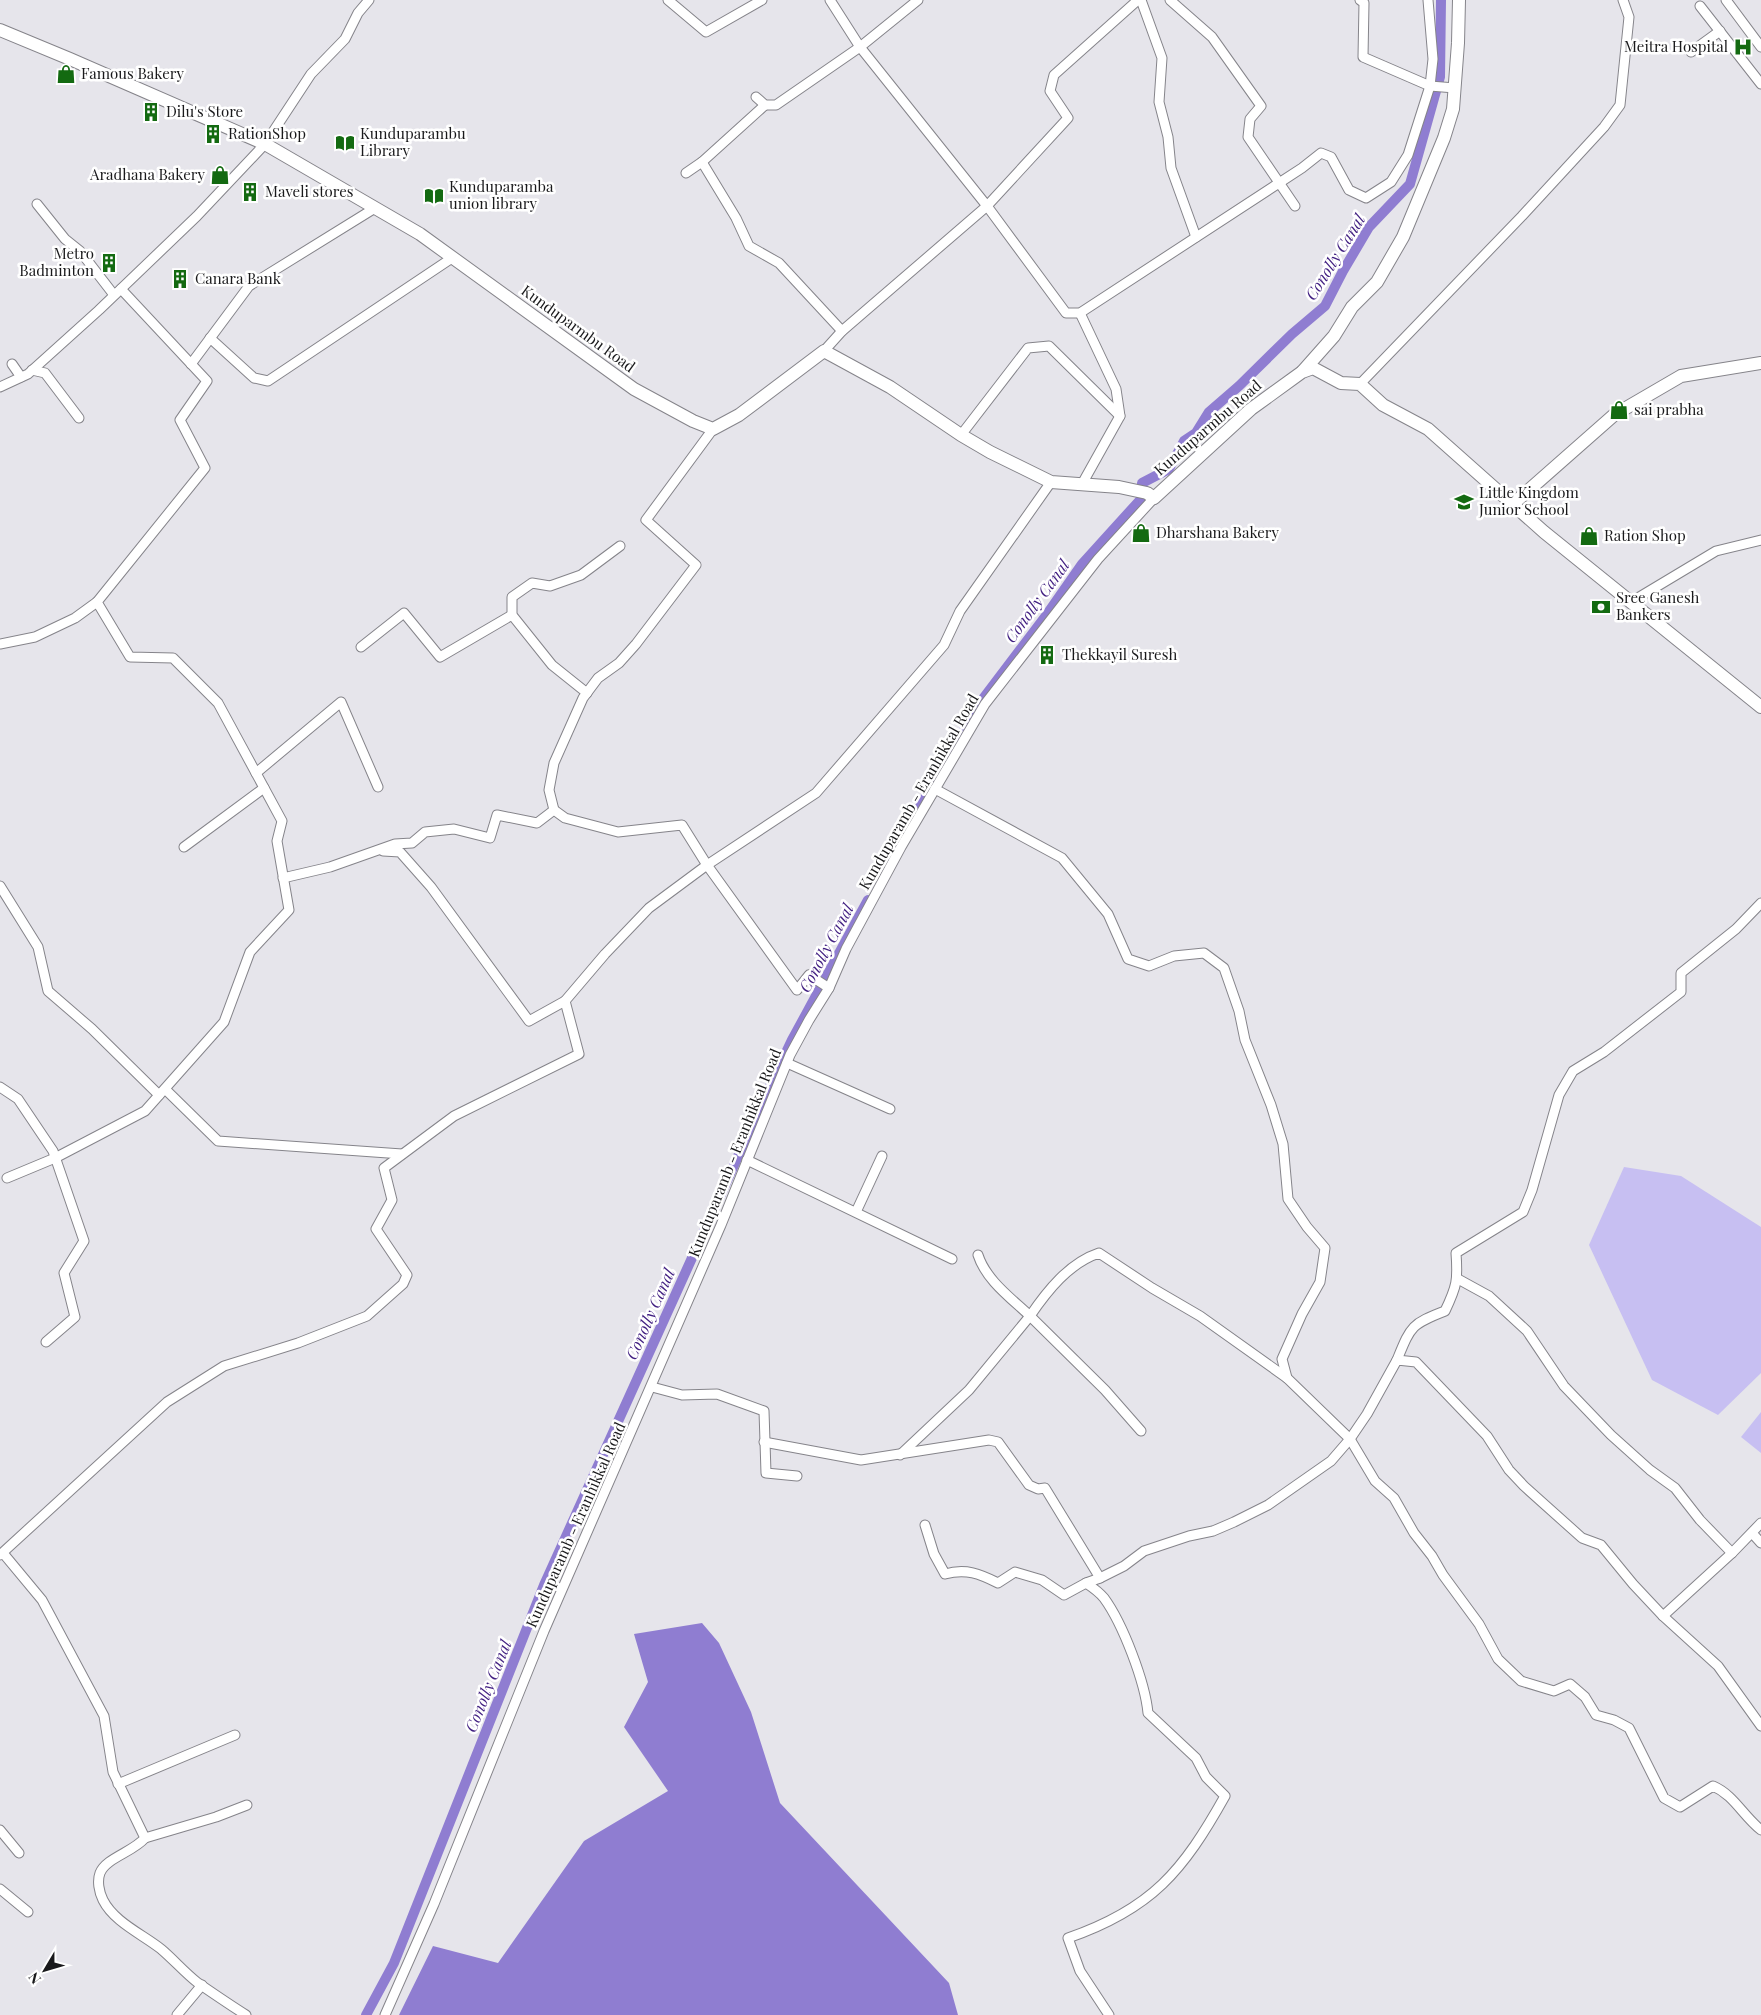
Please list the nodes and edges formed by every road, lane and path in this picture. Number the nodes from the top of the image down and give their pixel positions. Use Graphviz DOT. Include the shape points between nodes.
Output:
graph roads {
  1 [pos="369,0"];
  2 [pos="668,0"];
  3 [pos="762,0"];
  4 [pos="830,0"];
  5 [pos="918,0"];
  6 [pos="1139,0"];
  7 [pos="1170,0"];
  8 [pos="1360,0"];
  9 [pos="1428,0"];
  10 [pos="1459,0"];
  11 [pos="1623,0"];
  12 [pos="1726,0"];
  13 [pos="1700,6"];
  14 [pos="0,30"];
  15 [pos="1720,31"];
  16 [pos="860,47"];
  17 [pos="1761,47"];
  18 [pos="1691,52"];
  19 [pos="1760,80"];
  20 [pos="1430,86"];
  21 [pos="1455,88"];
  22 [pos="756,97"];
  23 [pos="765,106"];
  24 [pos="265,144"];
  25 [pos="702,162"];
  26 [pos="686,173"];
  27 [pos="1279,183"];
  28 [pos="37,204"];
  29 [pos="986,206"];
  30 [pos="1295,206"];
  31 [pos="375,208"];
  32 [pos="1196,237"];
  33 [pos="452,258"];
  34 [pos="118,292"];
  35 [pos="1080,313"];
  36 [pos="842,331"];
  37 [pos="210,338"];
  38 [pos="824,351"];
  39 [pos="1761,363"];
  40 [pos="12,364"];
  41 [pos="191,364"];
  42 [pos="32,370"];
  43 [pos="1302,372"];
  44 [pos="22,377"];
  45 [pos="1360,384"];
  46 [pos="0,387"];
  47 [pos="1120,416"];
  48 [pos="79,418"];
  49 [pos="713,429"];
  50 [pos="962,435"];
  51 [pos="1051,482"];
  52 [pos="1082,484"];
  53 [pos="1150,495"];
  54 [pos="1513,504"];
  55 [pos="1761,540"];
  56 [pos="620,546"];
  57 [pos="98,602"];
  58 [pos="1631,602"];
  59 [pos="512,615"];
  60 [pos="0,644"];
  61 [pos="361,647"];
  62 [pos="587,693"];
  63 [pos="1761,707"];
  64 [pos="256,773"];
  65 [pos="378,787"];
  66 [pos="264,788"];
  67 [pos="935,788"];
  68 [pos="554,810"];
  69 [pos="184,847"];
  70 [pos="380,850"];
  71 [pos="707,865"];
  72 [pos="283,878"];
  73 [pos="0,886"];
  74 [pos="1761,902"];
  75 [pos="828,988"];
  76 [pos="565,1001"];
  77 [pos="787,1063"];
  78 [pos="0,1087"];
  79 [pos="162,1092"];
  80 [pos="890,1109"];
  81 [pos="402,1154"];
  82 [pos="882,1156"];
  83 [pos="55,1158"];
  84 [pos="748,1160"];
  85 [pos="7,1178"];
  86 [pos="856,1212"];
  87 [pos="978,1255"];
  88 [pos="952,1259"];
  89 [pos="1458,1279"];
  90 [pos="1030,1316"];
  91 [pos="46,1342"];
  92 [pos="1397,1360"];
  93 [pos="1287,1378"];
  94 [pos="652,1387"];
  95 [pos="1141,1431"];
  96 [pos="1350,1439"];
  97 [pos="764,1442"];
  98 [pos="900,1455"];
  99 [pos="797,1476"];
  100 [pos="1761,1523"];
  101 [pos="925,1525"];
  102 [pos="1752,1533"];
  103 [pos="1761,1543"];
  104 [pos="1732,1553"];
  105 [pos="2,1554"];
  106 [pos="1100,1578"];
  107 [pos="1086,1583"];
  108 [pos="1663,1616"];
  109 [pos="1761,1726"];
  110 [pos="235,1735"];
  111 [pos="118,1784"];
  112 [pos="247,1805"];
  113 [pos="0,1830"];
  114 [pos="1761,1830"];
  115 [pos="145,1838"];
  116 [pos="19,1853"];
  117 [pos="0,1889"];
  118 [pos="28,1912"];
  119 [pos="202,1985"];
  120 [pos="177,2015"];
  121 [pos="246,2015"];
  122 [pos="385,2015"];
  123 [pos="1109,2015"];
  1 -- 24 [label="street" via="358,13 345,39 310,74"];
  2 -- 3 [label="street" via="706,32"];
  4 -- 16 [label="street"];
  5 -- 16 [label="street"];
  6 -- 29 [label="street" via="1054,74 1050,91 1068,118"];
  6 -- 32 [label="street" via="1162,58 1159,102 1168,137 1171,168"];
  7 -- 27 [label="street" via="1212,37 1261,106 1250,119 1248,137"];
  8 -- 20 [label="street" via="1364,3 1364,58"];
  9 -- 20 [label="street" via="1433,60"];
  10 -- 21 [label="main road, Kunduparmbu Road"];
  11 -- 45 [label="street" via="1629,17 1620,105 1604,127 1522,216"];
  12 -- 17 [label="street"];
  13 -- 15 [label="street"];
  14 -- 24 [label="main road, Kunduparmbu Road"];
  15 -- 18 [label="street"];
  15 -- 19 [label="street"];
  16 -- 23 [label="street" via="795,93 776,104"];
  16 -- 29 [label="street"];
  20 -- 21 [label="street"];
  20 -- 27 [label="street" via="1408,155 1391,182 1366,198 1349,190 1331,157 1321,153"];
  21 -- 43 [label="main road, Kunduparmbu Road" via="1444,138 1404,237 1377,282 1352,306 1334,336"];
  22 -- 23 [label="street"];
  23 -- 25 [label="street"];
  24 -- 31 [label="main road, Kunduparmbu Road"];
  24 -- 34 [label="street"];
  25 -- 26 [label="street"];
  25 -- 36 [label="street" via="749,246 779,263"];
  27 -- 30 [label="street"];
  27 -- 32 [label="street"];
  28 -- 34 [label="street" via="65,239"];
  29 -- 35 [label="street" via="1066,313"];
  29 -- 36 [label="street"];
  31 -- 33 [label="main road, Kunduparmbu Road" via="420,234"];
  31 -- 37 [label="street" via="249,286"];
  32 -- 35 [label="street"];
  33 -- 37 [label="street" via="268,381 254,378"];
  33 -- 49 [label="main road, Kunduparmbu Road" via="634,389"];
  34 -- 41 [label="street"];
  34 -- 42 [label="street"];
  35 -- 47 [label="street" via="1116,389"];
  36 -- 38 [label="street"];
  37 -- 41 [label="street"];
  38 -- 49 [label="main road" via="739,415"];
  38 -- 50 [label="main road" via="890,387"];
  39 -- 54 [label="main road" via="1681,376 1614,415"];
  40 -- 44 [label="street"];
  41 -- 57 [label="street" via="207,380 180,420 206,468"];
  42 -- 44 [label="street"];
  42 -- 48 [label="street" via="44,373"];
  43 -- 45 [label="main road" via="1313,368 1341,383"];
  43 -- 53 [label="main road, Kunduparmbu Road" via="1251,408"];
  44 -- 46 [label="street"];
  45 -- 54 [label="main road" via="1383,405 1428,430"];
  47 -- 50 [label="street" via="1049,346 1028,348"];
  47 -- 52 [label="street"];
  49 -- 62 [label="street" via="646,520 696,565 619,664 598,678"];
  50 -- 51 [label="main road"];
  51 -- 52 [label="main road"];
  51 -- 71 [label="street" via="960,611 944,644 816,793"];
  52 -- 53 [label="main road" via="1108,485"];
  53 -- 67 [label="street, Kunduparamb - Eranhikkal Road" via="985,704"];
  54 -- 58 [label="main road"];
  55 -- 58 [label="street" via="1716,551"];
  56 -- 59 [label="street" via="581,575 550,586 532,583 512,597"];
  57 -- 60 [label="street" via="35,637"];
  57 -- 64 [label="street" via="130,656 173,658 218,703"];
  58 -- 63 [label="main road"];
  59 -- 61 [label="street" via="440,657 404,613"];
  59 -- 62 [label="street" via="552,665"];
  62 -- 68 [label="street" via="554,763 549,790"];
  64 -- 65 [label="street" via="341,702"];
  64 -- 66 [label="street"];
  66 -- 69 [label="street"];
  66 -- 72 [label="street" via="282,820 277,841"];
  67 -- 75 [label="street, Kunduparamb - Eranhikkal Road" via="857,928"];
  67 -- 93 [label="street" via="1062,858 1108,914 1128,959 1149,966 1174,956 1204,954 1224,968 1245,1040 1271,1105 1282,1144 1288,1199 1325,1248 1320,1282 1282,1359"];
  68 -- 70 [label="street" via="537,823 497,815 490,838 454,829 424,832 412,843 395,844"];
  68 -- 71 [label="street" via="565,818 618,832 682,825"];
  70 -- 72 [label="street"];
  70 -- 76 [label="street" via="400,852 431,886 529,1021"];
  71 -- 75 [label="street" via="797,990 809,975"];
  71 -- 76 [label="street" via="649,908"];
  72 -- 79 [label="street" via="289,910 250,952 224,1022"];
  73 -- 79 [label="street" via="38,947 48,991"];
  74 -- 89 [label="street" via="1736,929 1681,973 1681,992 1573,1072 1559,1095 1523,1212 1456,1253"];
  75 -- 77 [label="street, Kunduparamb - Eranhikkal Road"];
  76 -- 81 [label="street" via="579,1054 454,1116"];
  77 -- 80 [label="street"];
  77 -- 84 [label="street, Kunduparamb - Eranhikkal Road"];
  78 -- 83 [label="street" via="18,1099"];
  79 -- 81 [label="street" via="218,1141"];
  79 -- 83 [label="street" via="145,1111"];
  81 -- 105 [label="street" via="384,1168 392,1200 376,1229 408,1275 403,1284 367,1316 298,1343 224,1366 167,1402"];
  82 -- 86 [label="street"];
  83 -- 85 [label="street"];
  83 -- 91 [label="street" via="84,1241 64,1273 75,1317"];
  84 -- 86 [label="street"];
  84 -- 94 [label="street, Kunduparamb - Eranhikkal Road"];
  86 -- 88 [label="street"];
  87 -- 90 [label="street" via="982,1267"];
  89 -- 92 [label="street" via="1445,1311 1420,1320 1408,1333"];
  89 -- 104 [label="street" via="1489,1296 1527,1331 1564,1386 1611,1435 1675,1488"];
  90 -- 93 [label="street" via="1048,1290 1087,1257 1099,1253 1200,1316"];
  90 -- 95 [label="street" via="1105,1390"];
  90 -- 98 [label="street" via="970,1390"];
  92 -- 96 [label="street"];
  92 -- 108 [label="street" via="1416,1362 1486,1436 1524,1486 1582,1538 1601,1545"];
  93 -- 96 [label="street"];
  94 -- 97 [label="street" via="682,1395 717,1394 764,1411"];
  94 -- 122 [label="street, Kunduparamb - Eranhikkal Road" via="544,1631 434,1904"];
  96 -- 106 [label="street" via="1331,1461 1268,1505 1213,1531 1144,1551"];
  96 -- 114 [label="street" via="1375,1481 1394,1498 1414,1533 1479,1624 1498,1659 1521,1681 1554,1691 1570,1684 1585,1697 1596,1715 1629,1728 1664,1798 1680,1807 1713,1786 1725,1792"];
  97 -- 98 [label="street" via="861,1460"];
  97 -- 99 [label="street" via="766,1473"];
  98 -- 106 [label="street" via="989,1440 998,1442 1029,1485 1045,1488"];
  100 -- 102 [label="street"];
  101 -- 107 [label="street" via="934,1554 945,1574 976,1572 998,1583 1014,1572 1042,1580 1064,1595"];
  102 -- 103 [label="street"];
  102 -- 104 [label="street"];
  104 -- 108 [label="street"];
  105 -- 111 [label="street" via="42,1600 104,1716"];
  106 -- 107 [label="street"];
  107 -- 123 [label="street" via="1103,1597 1123,1634 1147,1696 1148,1713 1196,1758 1206,1777 1226,1796 1193,1849 1157,1890 1123,1915 1068,1938 1080,1971"];
  108 -- 109 [label="street" via="1718,1666"];
  110 -- 111 [label="street"];
  111 -- 115 [label="street"];
  112 -- 115 [label="street"];
  113 -- 116 [label="street"];
  115 -- 119 [label="street" via="138,1846 108,1863 100,1874 98,1887 103,1900 127,1925"];
  117 -- 118 [label="street"];
  119 -- 120 [label="street"];
  119 -- 121 [label="street"];
}
